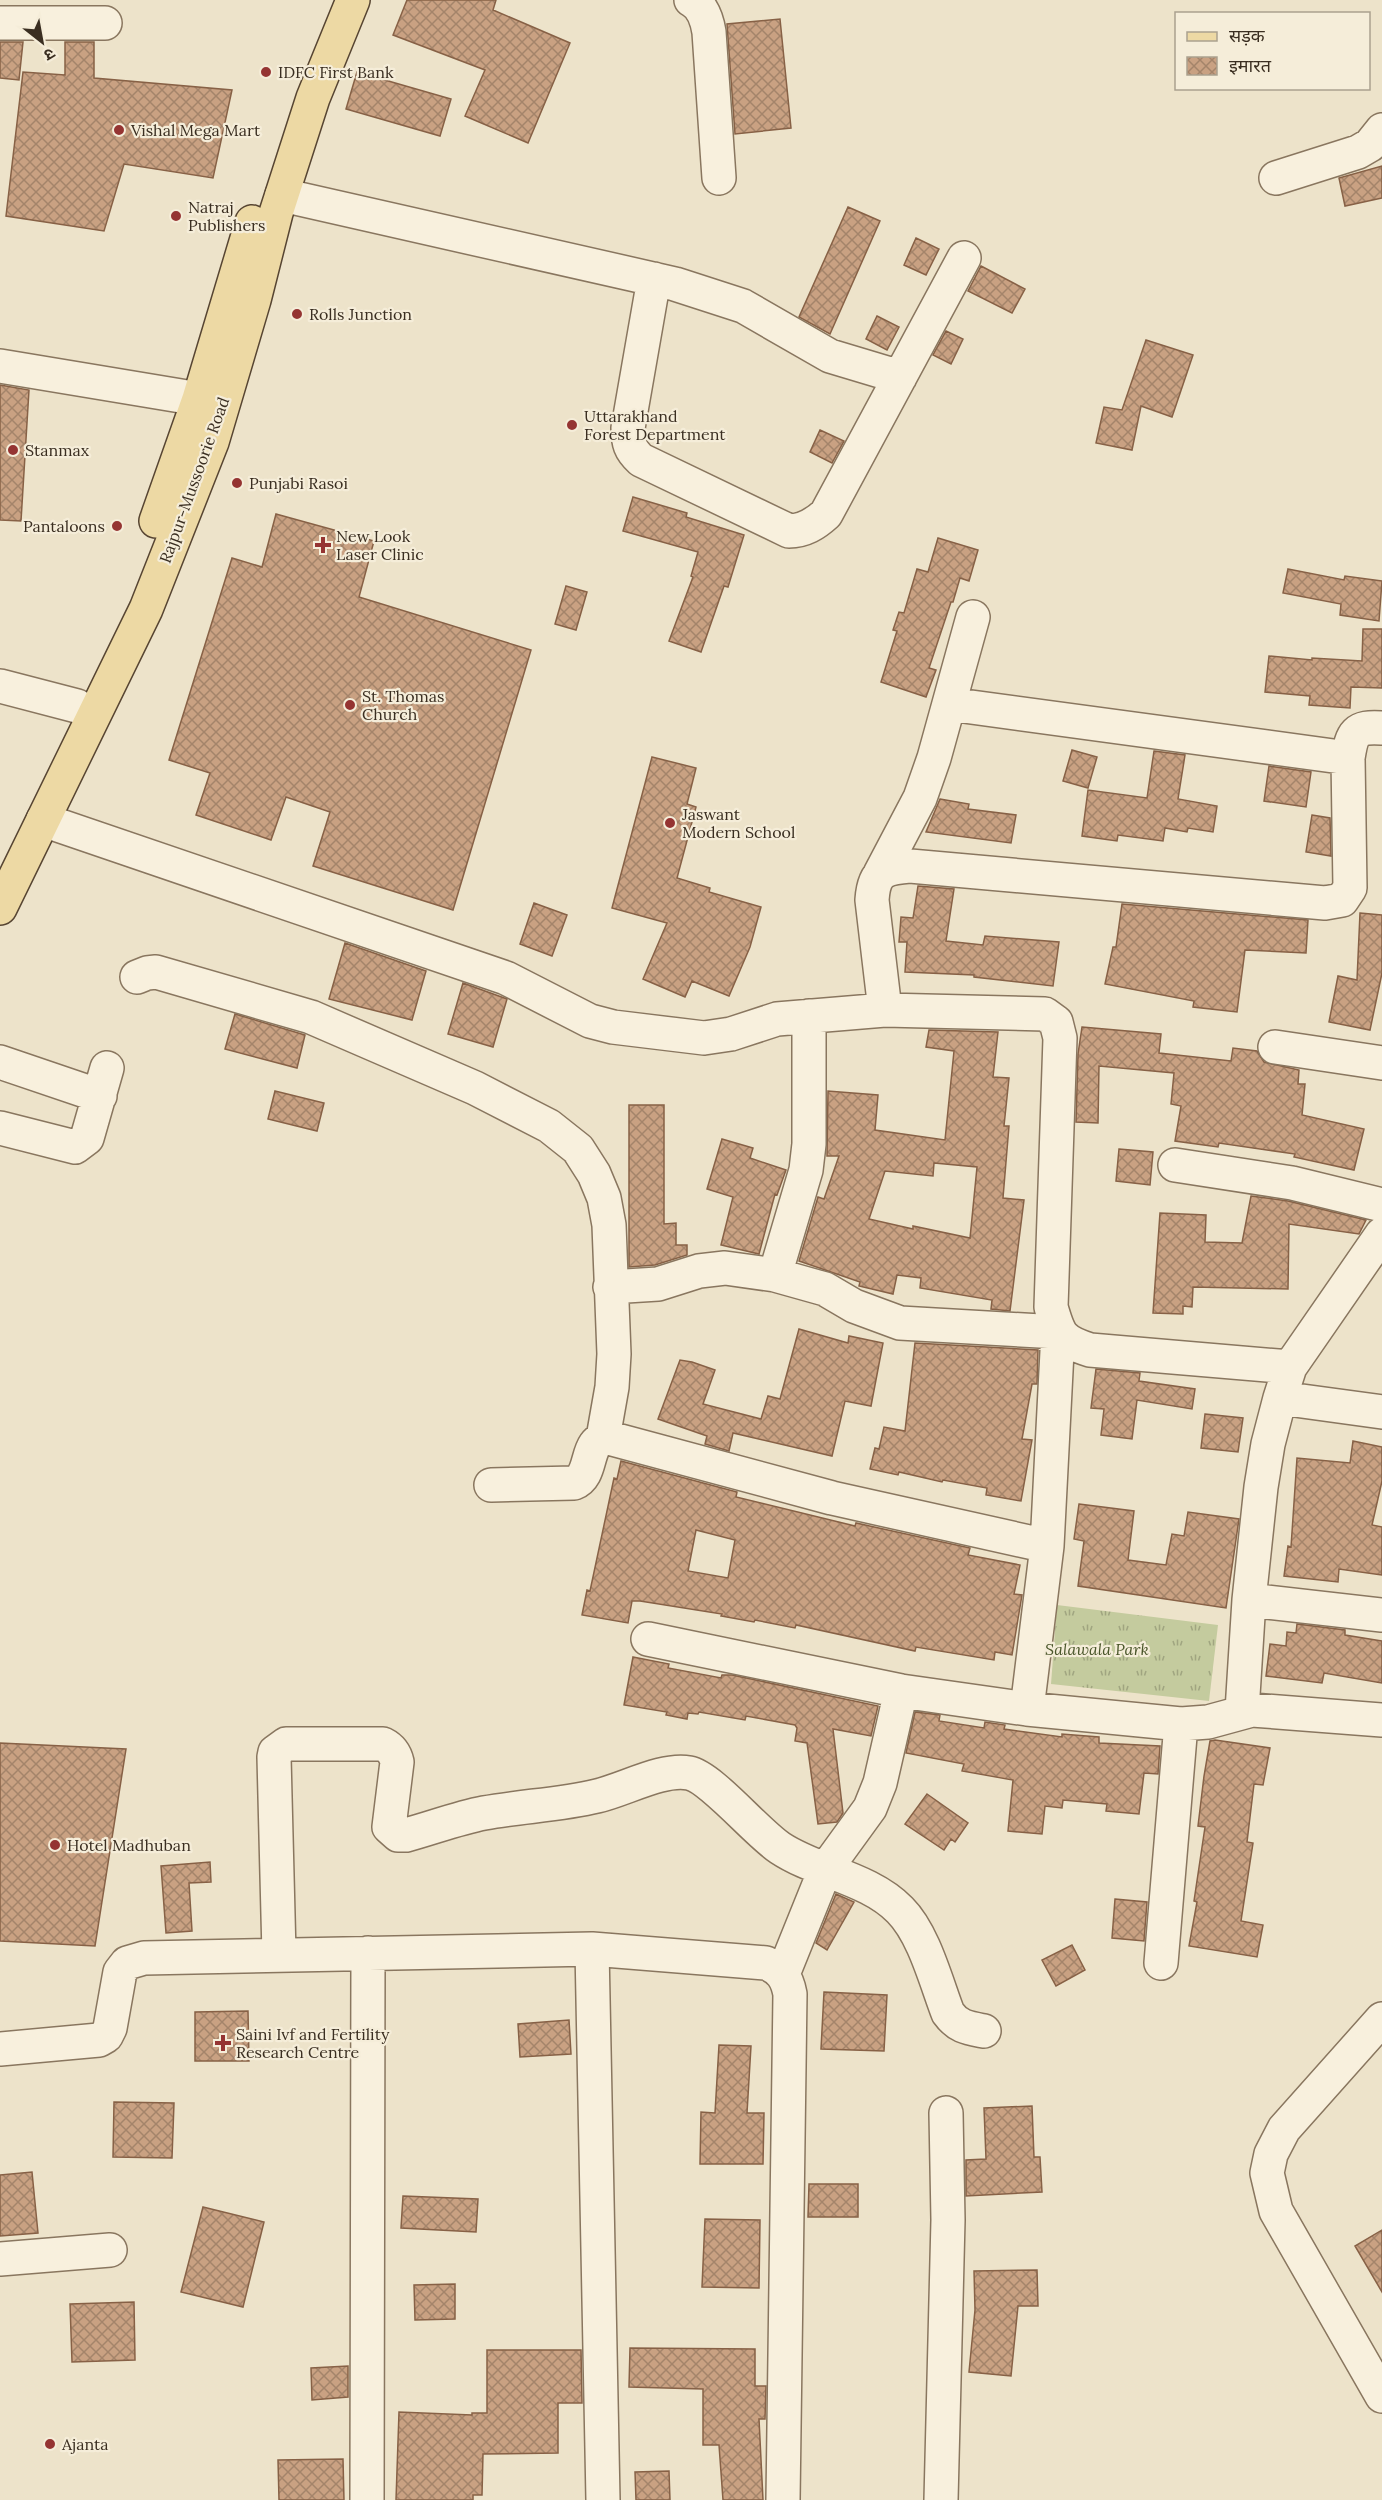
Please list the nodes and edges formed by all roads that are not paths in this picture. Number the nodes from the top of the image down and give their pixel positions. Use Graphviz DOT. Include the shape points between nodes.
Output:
graph roads {
  1 [pos="332,0"];
  2 [pos="353,0"];
  3 [pos="691,0"];
  4 [pos="0,23"];
  5 [pos="105,23"];
  6 [pos="1382,130"];
  7 [pos="719,178"];
  8 [pos="1276,178"];
  9 [pos="282,195"];
  10 [pos="964,258"];
  11 [pos="654,279"];
  12 [pos="0,366"];
  13 [pos="900,377"];
  14 [pos="199,399"];
  15 [pos="973,617"];
  16 [pos="0,686"];
  17 [pos="949,704"];
  18 [pos="77,706"];
  19 [pos="1382,728"];
  20 [pos="1348,758"];
  21 [pos="43,820"];
  22 [pos="0,857"];
  23 [pos="880,874"];
  24 [pos="0,908"];
  25 [pos="137,977"];
  26 [pos="885,1010"];
  27 [pos="808,1016"];
  28 [pos="1275,1047"];
  29 [pos="0,1062"];
  30 [pos="1382,1063"];
  31 [pos="0,1128"];
  32 [pos="1175,1165"];
  33 [pos="1382,1205"];
  34 [pos="1382,1234"];
  35 [pos="775,1275"];
  36 [pos="610,1287"];
  37 [pos="1058,1332"];
  38 [pos="1290,1367"];
  39 [pos="1280,1398"];
  40 [pos="1382,1412"];
  41 [pos="603,1438"];
  42 [pos="491,1485"];
  43 [pos="1047,1546"];
  44 [pos="1249,1600"];
  45 [pos="1382,1616"];
  46 [pos="648,1639"];
  47 [pos="902,1691"];
  48 [pos="1027,1709"];
  49 [pos="1242,1711"];
  50 [pos="1382,1720"];
  51 [pos="1181,1724"];
  52 [pos="825,1870"];
  53 [pos="592,1949"];
  54 [pos="368,1953"];
  55 [pos="279,1954"];
  56 [pos="1161,1964"];
  57 [pos="783,1974"];
  58 [pos="1382,2019"];
  59 [pos="984,2031"];
  60 [pos="0,2049"];
  61 [pos="946,2113"];
  62 [pos="110,2250"];
  63 [pos="0,2259"];
  64 [pos="1382,2396"];
  65 [pos="367,2500"];
  66 [pos="603,2500"];
  67 [pos="783,2500"];
  68 [pos="941,2500"];
  1 -- 14 [label="main road, Rajpur-Mussoorie Road" via="256,207"];
  2 -- 9 [label="main road, Rajpur-Mussoorie Road" via="313,98"];
  3 -- 7 [label="street" via="702,11 709,32"];
  4 -- 5 [label="street"];
  6 -- 8 [label="street" via="1358,152"];
  9 -- 11 [label="street"];
  9 -- 21 [label="main road, Rajpur-Mussoorie Road" via="212,442 146,609"];
  10 -- 13 [label="street"];
  11 -- 13 [label="street" via="743,306 830,356"];
  11 -- 13 [label="street" via="627,442 641,460 789,531 814,525 826,514"];
  12 -- 14 [label="street"];
  14 -- 18 [label="main road, Rajpur-Mussoorie Road" via="168,494"];
  15 -- 17 [label="street"];
  16 -- 18 [label="street"];
  17 -- 20 [label="street"];
  17 -- 23 [label="street" via="920,798"];
  18 -- 22 [label="main road, Rajpur-Mussoorie Road"];
  19 -- 20 [label="street" via="1359,729 1353,735"];
  20 -- 23 [label="street" via="1350,888 1347,896 1336,903 910,866 890,868"];
  21 -- 24 [label="main road, Rajpur-Mussoorie Road"];
  21 -- 27 [label="street" via="506,978 590,1021 638,1031 710,1038 777,1019"];
  23 -- 26 [label="street" via="873,885 872,900"];
  25 -- 36 [label="street" via="156,972 311,1017 475,1088 549,1126 578,1149 604,1198 609,1226"];
  26 -- 27 [label="street"];
  26 -- 37 [label="street" via="1045,1014 1056,1022 1060,1038 1052,1307"];
  27 -- 35 [label="street" via="806,1170"];
  28 -- 30 [label="street"];
  29 -- 31 [label="street" via="103,1082 87,1138 75,1147"];
  32 -- 33 [label="street" via="1292,1183"];
  34 -- 38 [label="street"];
  35 -- 36 [label="street" via="710,1268 658,1284"];
  35 -- 37 [label="street" via="825,1289 900,1323"];
  36 -- 41 [label="street" via="614,1354"];
  37 -- 38 [label="street" via="1070,1344 1090,1350"];
  37 -- 43 [label="street"];
  38 -- 39 [label="street"];
  39 -- 40 [label="street"];
  39 -- 44 [label="street" via="1262,1476"];
  41 -- 42 [label="street" via="594,1445 581,1481"];
  41 -- 43 [label="street" via="832,1498"];
  43 -- 48 [label="street"];
  44 -- 45 [label="street"];
  44 -- 49 [label="street"];
  46 -- 47 [label="street"];
  47 -- 48 [label="street"];
  47 -- 52 [label="street" via="880,1783 870,1808"];
  48 -- 51 [label="street"];
  49 -- 50 [label="street"];
  49 -- 51 [label="street" via="1208,1722"];
  51 -- 56 [label="street"];
  52 -- 55 [label="street" via="782,1849 707,1781 690,1773 665,1774 595,1796 483,1813 398,1835 389,1827 396,1762 389,1748 383,1744 286,1744 274,1757"];
  52 -- 57 [label="street"];
  52 -- 59 [label="street" via="842,1875 899,1908 920,1943 948,2013 964,2028"];
  53 -- 54 [label="street"];
  53 -- 57 [label="street" via="766,1963"];
  53 -- 66 [label="street"];
  54 -- 55 [label="street"];
  54 -- 65 [label="street"];
  55 -- 60 [label="street" via="135,1959 120,1972 106,2036 99,2040"];
  57 -- 67 [label="street" via="790,1994"];
  58 -- 64 [label="street" via="1284,2128 1267,2173 1276,2211"];
  61 -- 68 [label="street" via="948,2220"];
  62 -- 63 [label="street"];
}
